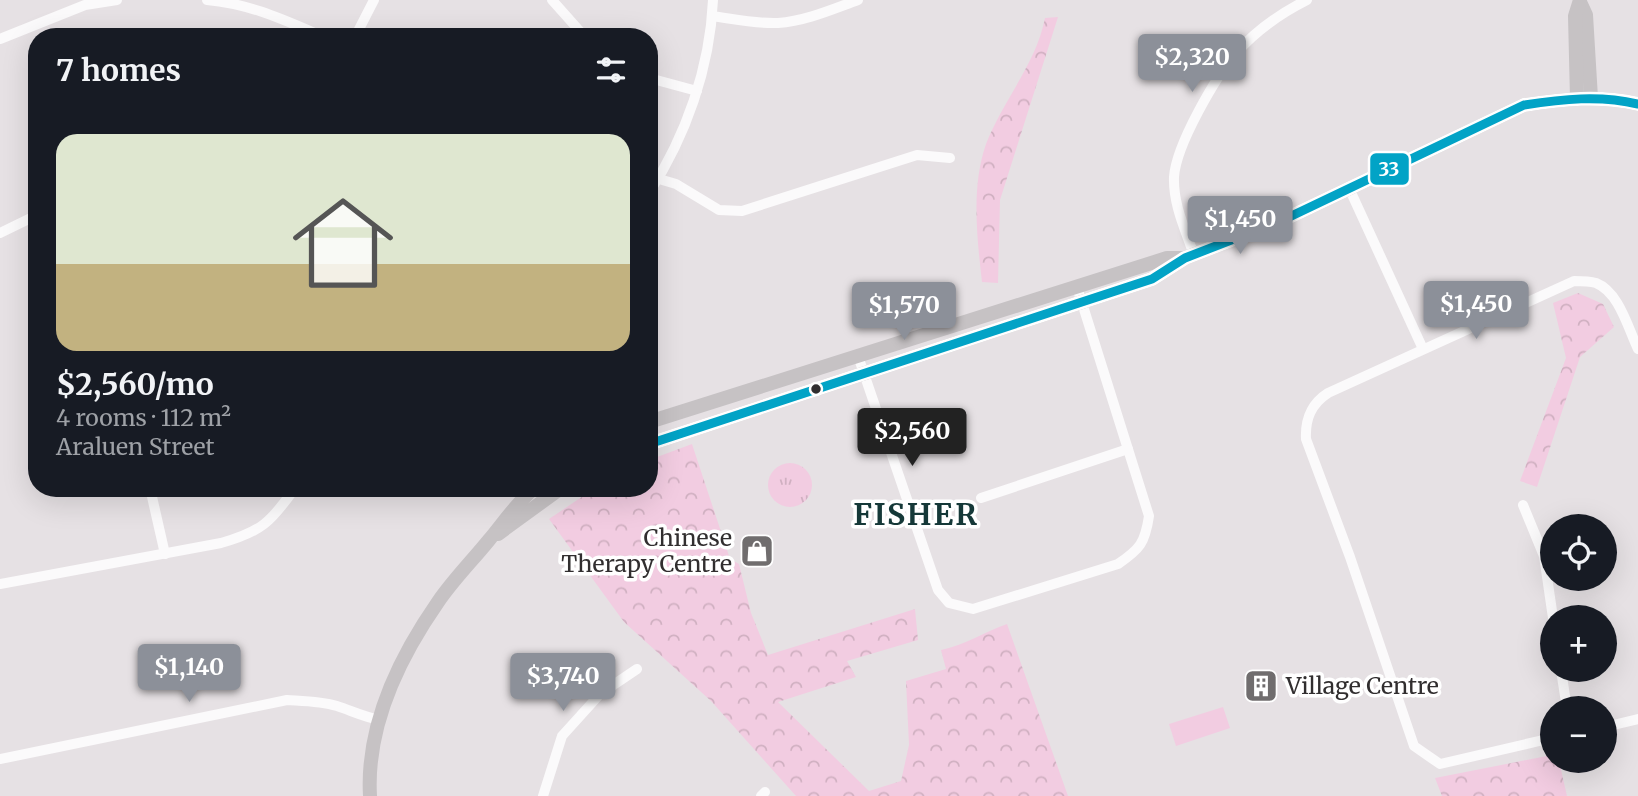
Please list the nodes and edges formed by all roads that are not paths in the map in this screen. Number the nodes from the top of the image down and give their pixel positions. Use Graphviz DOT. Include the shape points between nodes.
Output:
graph roads {
  1 [pos="117,0"];
  2 [pos="207,0"];
  3 [pos="374,0"];
  4 [pos="552,0"];
  5 [pos="713,0"];
  6 [pos="858,0"];
  7 [pos="1307,0"];
  8 [pos="1580,1"];
  9 [pos="712,16"];
  10 [pos="303,28"];
  11 [pos="360,28"];
  12 [pos="577,28"];
  13 [pos="0,39"];
  14 [pos="658,80"];
  15 [pos="697,91"];
  16 [pos="1584,98"];
  17 [pos="1638,104"];
  18 [pos="950,158"];
  19 [pos="659,179"];
  20 [pos="1349,188"];
  21 [pos="28,219"];
  22 [pos="0,233"];
  23 [pos="1189,257"];
  24 [pos="1077,287"];
  25 [pos="1082,302"];
  26 [pos="1423,349"];
  27 [pos="1638,349"];
  28 [pos="858,356"];
  29 [pos="864,373"];
  30 [pos="658,419"];
  31 [pos="658,441"];
  32 [pos="1128,449"];
  33 [pos="152,497"];
  34 [pos="288,497"];
  35 [pos="524,497"];
  36 [pos="548,497"];
  37 [pos="981,498"];
  38 [pos="1523,505"];
  39 [pos="488,540"];
  40 [pos="165,554"];
  41 [pos="0,584"];
  42 [pos="1551,605"];
  43 [pos="637,668"];
  44 [pos="1638,719"];
  45 [pos="380,720"];
  46 [pos="1617,724"];
  47 [pos="1540,741"];
  48 [pos="0,759"];
  49 [pos="370,796"];
  50 [pos="543,796"];
  1 -- 13 [label="street" via="85,5"];
  2 -- 10 [label="street" via="237,3"];
  3 -- 11 [label="street"];
  4 -- 12 [label="street"];
  5 -- 9 [label="street"];
  6 -- 9 [label="street" via="779,23"];
  7 -- 23 [label="street" via="1279,15 1237,52 1184,143 1174,175"];
  8 -- 16 [label="street" via="1575,16"];
  9 -- 15 [label="street"];
  14 -- 15 [label="street"];
  15 -- 19 [label="street"];
  16 -- 17 [label="street"];
  16 -- 20 [label="street" via="1524,105"];
  18 -- 19 [label="street" via="917,155 742,211 719,210"];
  20 -- 23 [label="street"];
  20 -- 26 [label="street"];
  21 -- 22 [label="street"];
  23 -- 24 [label="street" via="1167,258"];
  23 -- 25 [label="street" via="1152,279"];
  24 -- 25 [label="street"];
  24 -- 28 [label="street"];
  25 -- 29 [label="street"];
  25 -- 32 [label="street"];
  26 -- 27 [label="street" via="1573,281 1605,288 1615,299"];
  26 -- 47 [label="street" via="1321,398 1310,412 1306,439 1414,746 1440,764"];
  28 -- 29 [label="street"];
  28 -- 30 [label="street"];
  29 -- 31 [label="street"];
  29 -- 32 [label="street" via="938,590 949,603 961,607 973,609 1118,564 1135,552 1147,533 1149,516"];
  32 -- 37 [label="street"];
  33 -- 40 [label="street"];
  34 -- 40 [label="street" via="258,530"];
  35 -- 39 [label="street"];
  36 -- 39 [label="street"];
  38 -- 42 [label="street" via="1544,556"];
  39 -- 45 [label="street" via="417,633"];
  40 -- 41 [label="street"];
  43 -- 50 [label="street" via="600,694 562,736"];
  44 -- 46 [label="street"];
  45 -- 48 [label="street" via="317,701 287,700"];
  45 -- 49 [label="street" via="372,745"];
}
